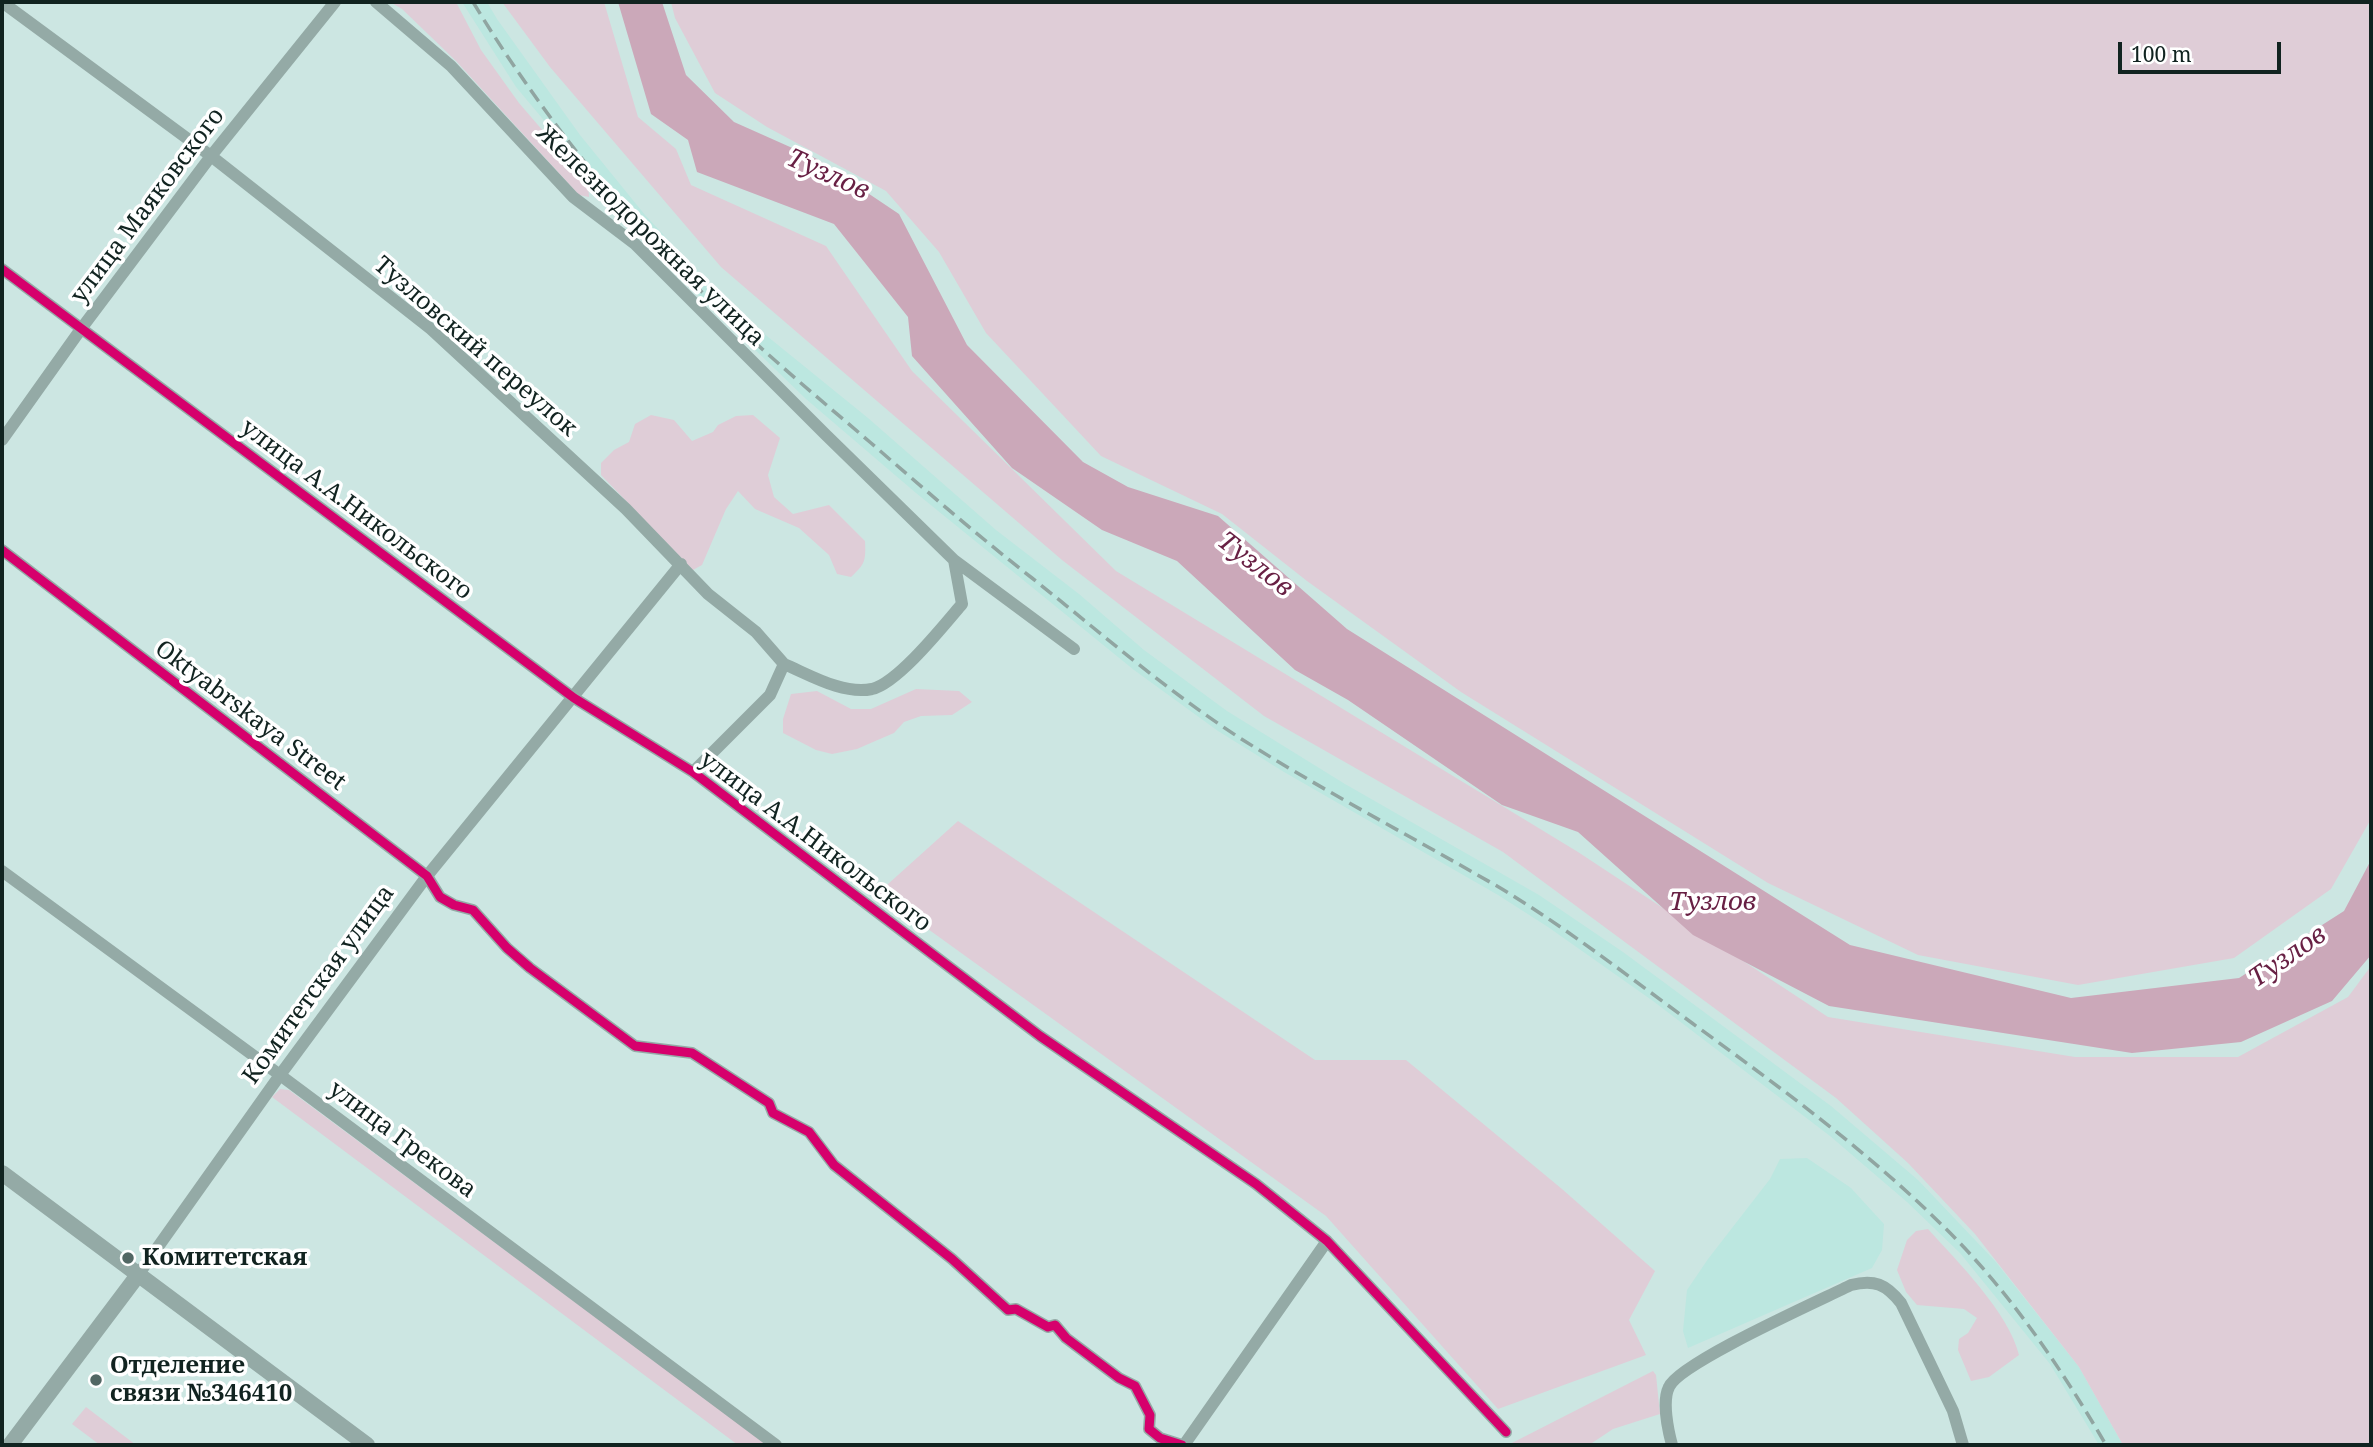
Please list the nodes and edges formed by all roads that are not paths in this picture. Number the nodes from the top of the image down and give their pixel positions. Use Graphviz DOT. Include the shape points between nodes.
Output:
graph roads {
  1 [pos="2,2"];
  2 [pos="335,2"];
  3 [pos="376,2"];
  4 [pos="211,156"];
  5 [pos="2,269"];
  6 [pos="81,329"];
  7 [pos="2,440"];
  8 [pos="2,550"];
  9 [pos="954,559"];
  10 [pos="681,564"];
  11 [pos="1074,649"];
  12 [pos="784,664"];
  13 [pos="574,698"];
  14 [pos="694,772"];
  15 [pos="2,871"];
  16 [pos="427,876"];
  17 [pos="280,1075"];
  18 [pos="2,1173"];
  19 [pos="1327,1241"];
  20 [pos="138,1275"];
  21 [pos="1506,1432"];
  22 [pos="10,1445"];
  23 [pos="367,1445"];
  24 [pos="776,1445"];
  25 [pos="1183,1445"];
  26 [pos="1672,1445"];
  27 [pos="1962,1445"];
  1 -- 4 [label="street, Тузловский переулок"];
  2 -- 4 [label="street, улица Маяковского"];
  3 -- 9 [label="street, Железнодорожная улица" via="451,66 565,190 635,244"];
  4 -- 6 [label="street, улица Маяковского"];
  4 -- 10 [label="street, Тузловский переулок" via="430,329"];
  5 -- 6 [label="street, улица А.А.Никольского"];
  6 -- 7 [label="street, улица Маяковского"];
  6 -- 13 [label="street, улица А.А.Никольского"];
  8 -- 16 [label="street, Oktyabrskaya Street"];
  9 -- 11 [label="street, Железнодорожная улица"];
  9 -- 12 [label="street" via="962,604 886,683 853,689"];
  10 -- 12 [label="street, Тузловский переулок"];
  10 -- 13 [label="street, Комитетская улица"];
  12 -- 14 [label="street" via="770,695"];
  13 -- 14 [label="street, улица А.А.Никольского"];
  13 -- 16 [label="street, Комитетская улица"];
  14 -- 19 [label="street, улица А.А.Никольского" via="1040,1037 1255,1184"];
  15 -- 17 [label="street, улица Грекова"];
  16 -- 17 [label="street, Комитетская улица"];
  16 -- 25 [label="street, Oktyabrskaya Street" via="440,897 473,910 506,948 635,1046 692,1053 769,1103 773,1113 809,1132 834,1164 1008,1310 1016,1309 1048,1327 1055,1325 1135,1386 1150,1415 1149,1429"];
  17 -- 20 [label="street, Комитетская улица"];
  17 -- 24 [label="street, улица Грекова"];
  18 -- 20 [label="street"];
  19 -- 21 [label="street, улица А.А.Никольского"];
  19 -- 25 [label="street"];
  20 -- 22 [label="street, Комитетская улица"];
  20 -- 23 [label="street"];
  26 -- 27 [label="street" via="1668,1387 1681,1372 1865,1281 1891,1290 1901,1303 1953,1411"];
}
